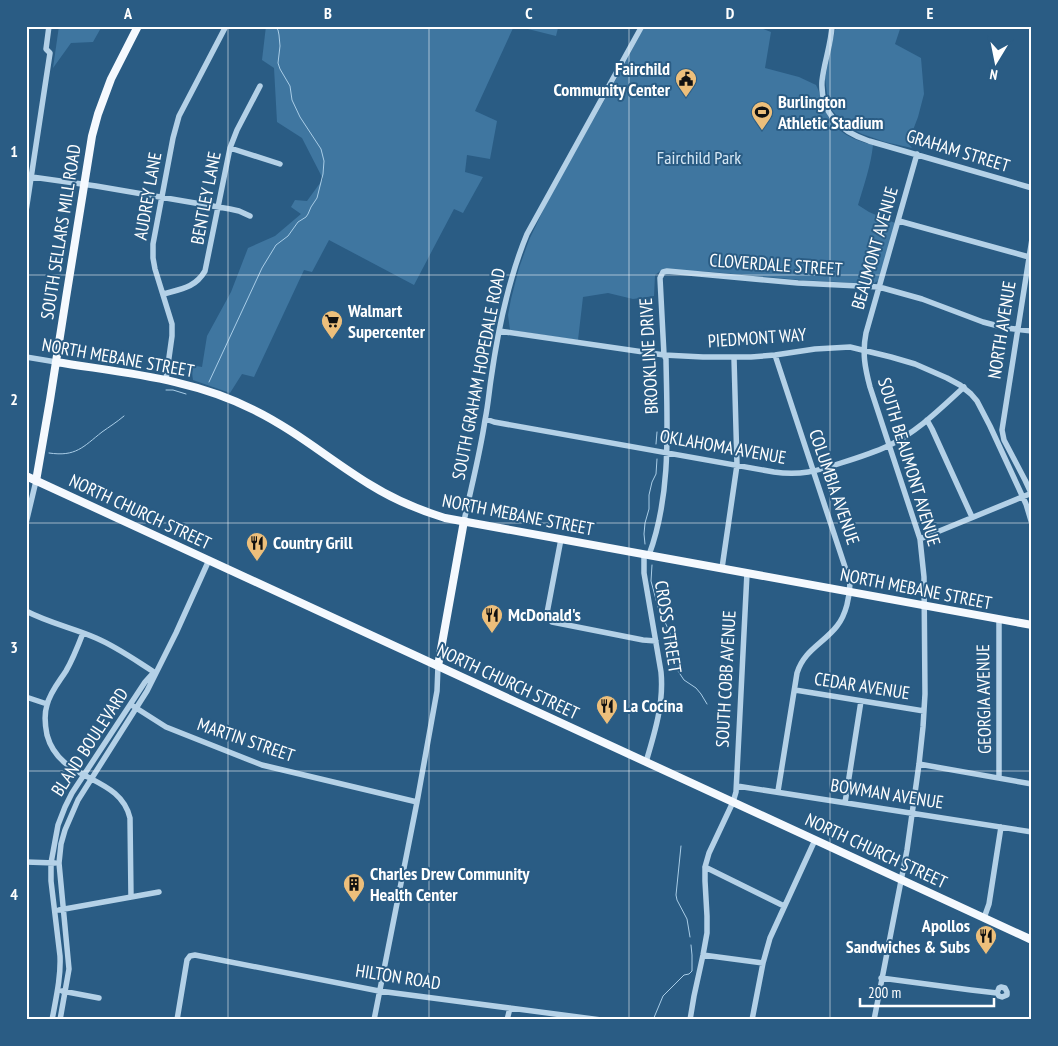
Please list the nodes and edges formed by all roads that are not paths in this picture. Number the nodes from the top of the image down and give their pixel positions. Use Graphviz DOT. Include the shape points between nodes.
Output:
graph roads {
  1 [pos="49,26"];
  2 [pos="138,26"];
  3 [pos="226,26"];
  4 [pos="642,26"];
  5 [pos="832,26"];
  6 [pos="260,86"];
  7 [pos="230,148"];
  8 [pos="917,154"];
  9 [pos="280,164"];
  10 [pos="32,177"];
  11 [pos="84,184"];
  12 [pos="1032,188"];
  13 [pos="162,197"];
  14 [pos="218,207"];
  15 [pos="26,211"];
  16 [pos="250,216"];
  17 [pos="898,221"];
  18 [pos="1032,239"];
  19 [pos="1029,257"];
  20 [pos="662,274"];
  21 [pos="879,287"];
  22 [pos="163,294"];
  23 [pos="1018,330"];
  24 [pos="499,331"];
  25 [pos="1032,331"];
  26 [pos="863,351"];
  27 [pos="664,355"];
  28 [pos="775,355"];
  29 [pos="26,357"];
  30 [pos="734,358"];
  31 [pos="56,362"];
  32 [pos="166,379"];
  33 [pos="964,388"];
  34 [pos="486,419"];
  35 [pos="927,420"];
  36 [pos="990,426"];
  37 [pos="1003,426"];
  38 [pos="890,445"];
  39 [pos="667,452"];
  40 [pos="737,465"];
  41 [pos="813,471"];
  42 [pos="26,476"];
  43 [pos="36,481"];
  44 [pos="1032,494"];
  45 [pos="1022,496"];
  46 [pos="972,517"];
  47 [pos="464,521"];
  48 [pos="26,523"];
  49 [pos="1032,524"];
  50 [pos="561,539"];
  51 [pos="920,539"];
  52 [pos="647,555"];
  53 [pos="209,560"];
  54 [pos="722,568"];
  55 [pos="747,573"];
  56 [pos="850,592"];
  57 [pos="924,605"];
  58 [pos="26,611"];
  59 [pos="999,620"];
  60 [pos="1032,625"];
  61 [pos="83,633"];
  62 [pos="656,641"];
  63 [pos="161,664"];
  64 [pos="438,666"];
  65 [pos="154,672"];
  66 [pos="795,690"];
  67 [pos="26,697"];
  68 [pos="861,701"];
  69 [pos="47,704"];
  70 [pos="133,706"];
  71 [pos="924,711"];
  72 [pos="646,762"];
  73 [pos="919,764"];
  74 [pos="84,775"];
  75 [pos="999,778"];
  76 [pos="91,779"];
  77 [pos="1032,784"];
  78 [pos="737,786"];
  79 [pos="778,792"];
  80 [pos="417,802"];
  81 [pos="733,802"];
  82 [pos="845,803"];
  83 [pos="911,814"];
  84 [pos="1002,827"];
  85 [pos="1032,832"];
  86 [pos="815,840"];
  87 [pos="26,862"];
  88 [pos="51,863"];
  89 [pos="59,863"];
  90 [pos="705,867"];
  91 [pos="901,880"];
  92 [pos="159,892"];
  93 [pos="131,897"];
  94 [pos="784,906"];
  95 [pos="63,910"];
  96 [pos="55,911"];
  97 [pos="984,918"];
  98 [pos="1032,940"];
  99 [pos="704,955"];
  100 [pos="763,963"];
  101 [pos="881,978"];
  102 [pos="57,990"];
  103 [pos="379,991"];
  104 [pos="65,992"];
  105 [pos="997,993"];
  106 [pos="99,998"];
  107 [pos="510,1008"];
  108 [pos="597,1019"];
  109 [pos="52,1020"];
  110 [pos="60,1020"];
  111 [pos="177,1020"];
  112 [pos="374,1020"];
  113 [pos="507,1020"];
  114 [pos="601,1020"];
  115 [pos="690,1020"];
  116 [pos="752,1020"];
  117 [pos="874,1020"];
  1 -- 10 [label="street" via="46,49 50,54"];
  2 -- 11 [label="main road, SOUTH SELLARS MILL ROAD" via="101,106"];
  3 -- 13 [label="street, AUDREY LANE" via="180,116"];
  4 -- 24 [label="street, SOUTH GRAHAM HOPEDALE ROAD" via="526,234 509,284"];
  5 -- 8 [label="street, GRAHAM STREET" via="822,82 829,113 846,131 858,137"];
  6 -- 7 [label="street, BENTLEY LANE"];
  7 -- 9 [label="street"];
  7 -- 14 [label="street, BENTLEY LANE"];
  8 -- 12 [label="street, GRAHAM STREET"];
  8 -- 17 [label="street, BEAUMONT AVENUE"];
  10 -- 11 [label="street"];
  10 -- 15 [label="street"];
  11 -- 13 [label="street"];
  11 -- 31 [label="main road, SOUTH SELLARS MILL ROAD"];
  13 -- 14 [label="street"];
  13 -- 22 [label="street, AUDREY LANE" via="153,251"];
  14 -- 16 [label="street"];
  14 -- 22 [label="street, BENTLEY LANE" via="202,277 189,287"];
  17 -- 19 [label="street"];
  17 -- 21 [label="street, BEAUMONT AVENUE"];
  18 -- 19 [label="street, NORTH AVENUE"];
  19 -- 23 [label="street, NORTH AVENUE"];
  20 -- 21 [label="street, CLOVERDALE STREET" via="667,271"];
  20 -- 27 [label="street, BROOKLINE DRIVE"];
  21 -- 23 [label="street, CLOVERDALE STREET" via="983,322"];
  21 -- 26 [label="street, BEAUMONT AVENUE"];
  22 -- 32 [label="street, AUDREY LANE" via="172,324"];
  23 -- 25 [label="street, CLOVERDALE STREET"];
  23 -- 37 [label="street, NORTH AVENUE"];
  24 -- 27 [label="street, PIEDMONT WAY"];
  24 -- 34 [label="street, SOUTH GRAHAM HOPEDALE ROAD"];
  26 -- 28 [label="street, PIEDMONT WAY" via="845,347"];
  26 -- 33 [label="street, PIEDMONT WAY" via="915,364"];
  26 -- 38 [label="street, SOUTH BEAUMONT AVENUE" via="870,387"];
  27 -- 30 [label="street, PIEDMONT WAY"];
  27 -- 39 [label="street, BROOKLINE DRIVE"];
  28 -- 30 [label="street, PIEDMONT WAY"];
  28 -- 41 [label="street, COLUMBIA AVENUE"];
  29 -- 31 [label="street, NORTH MEBANE STREET"];
  30 -- 40 [label="street"];
  31 -- 32 [label="main road, NORTH MEBANE STREET"];
  31 -- 43 [label="main road, SOUTH SELLARS MILL ROAD"];
  32 -- 47 [label="main road, NORTH MEBANE STREET" via="209,391 254,409 383,492 434,514"];
  33 -- 35 [label="street, OKLAHOMA AVENUE"];
  33 -- 36 [label="street, PIEDMONT WAY" via="977,401"];
  34 -- 39 [label="street, OKLAHOMA AVENUE"];
  34 -- 47 [label="street, SOUTH GRAHAM HOPEDALE ROAD"];
  35 -- 38 [label="street, OKLAHOMA AVENUE"];
  35 -- 46 [label="street"];
  36 -- 37 [label="street"];
  36 -- 45 [label="street, PIEDMONT WAY"];
  37 -- 44 [label="street" via="1004,440"];
  38 -- 41 [label="street, OKLAHOMA AVENUE"];
  38 -- 51 [label="street, SOUTH BEAUMONT AVENUE"];
  39 -- 40 [label="street, OKLAHOMA AVENUE"];
  39 -- 52 [label="street, BROOKLINE DRIVE" via="656,535"];
  40 -- 41 [label="street, OKLAHOMA AVENUE" via="782,474"];
  40 -- 54 [label="street"];
  41 -- 56 [label="street, COLUMBIA AVENUE" via="850,582"];
  42 -- 43 [label="main road, NORTH CHURCH STREET"];
  43 -- 48 [label="street"];
  43 -- 53 [label="main road, NORTH CHURCH STREET"];
  44 -- 45 [label="street"];
  45 -- 46 [label="street"];
  45 -- 49 [label="street, PIEDMONT WAY"];
  46 -- 51 [label="street"];
  47 -- 50 [label="main road, NORTH MEBANE STREET"];
  47 -- 64 [label="main road, SOUTH GRAHAM HOPEDALE ROAD"];
  50 -- 52 [label="main road, NORTH MEBANE STREET"];
  50 -- 62 [label="street" via="547,614 551,621"];
  51 -- 57 [label="street, SOUTH BEAUMONT AVENUE"];
  52 -- 54 [label="main road, NORTH MEBANE STREET"];
  52 -- 62 [label="street, CROSS STREET" via="644,573"];
  53 -- 63 [label="street, BLAND BOULEVARD"];
  53 -- 64 [label="main road, NORTH CHURCH STREET"];
  54 -- 55 [label="main road, NORTH MEBANE STREET"];
  55 -- 56 [label="main road, NORTH MEBANE STREET"];
  55 -- 78 [label="street, SOUTH COBB AVENUE"];
  56 -- 57 [label="main road, NORTH MEBANE STREET"];
  56 -- 66 [label="street, COLUMBIA AVENUE" via="838,625 808,653 800,666"];
  57 -- 59 [label="main road, NORTH MEBANE STREET"];
  57 -- 71 [label="street, SOUTH BEAUMONT AVENUE"];
  58 -- 61 [label="street"];
  59 -- 60 [label="main road, NORTH MEBANE STREET"];
  59 -- 75 [label="street, GEORGIA AVENUE"];
  61 -- 65 [label="street"];
  61 -- 69 [label="street" via="73,659"];
  62 -- 72 [label="street, CROSS STREET" via="662,701"];
  63 -- 65 [label="street, BLAND BOULEVARD"];
  63 -- 70 [label="street, BLAND BOULEVARD" via="147,691"];
  64 -- 72 [label="main road, NORTH CHURCH STREET"];
  64 -- 80 [label="street" via="437,691"];
  65 -- 70 [label="street, BLAND BOULEVARD"];
  66 -- 68 [label="street, CEDAR AVENUE"];
  66 -- 79 [label="street, COLUMBIA AVENUE"];
  67 -- 69 [label="street"];
  68 -- 71 [label="street, CEDAR AVENUE"];
  68 -- 82 [label="street"];
  69 -- 74 [label="street" via="45,717 49,741 66,764"];
  70 -- 74 [label="street, BLAND BOULEVARD"];
  70 -- 76 [label="street, BLAND BOULEVARD"];
  70 -- 80 [label="street, MARTIN STREET" via="166,727 262,765"];
  71 -- 73 [label="street, SOUTH BEAUMONT AVENUE"];
  72 -- 81 [label="main road, NORTH CHURCH STREET"];
  73 -- 75 [label="street"];
  73 -- 83 [label="street, SOUTH BEAUMONT AVENUE"];
  74 -- 76 [label="street"];
  74 -- 88 [label="street, BLAND BOULEVARD" via="61,816"];
  75 -- 77 [label="street"];
  76 -- 89 [label="street, BLAND BOULEVARD" via="68,821"];
  76 -- 93 [label="street" via="118,795 128,811"];
  78 -- 79 [label="street, BOWMAN AVENUE"];
  78 -- 81 [label="street, SOUTH COBB AVENUE"];
  79 -- 82 [label="street, BOWMAN AVENUE"];
  80 -- 103 [label="street"];
  81 -- 86 [label="main road, NORTH CHURCH STREET"];
  81 -- 90 [label="street, SOUTH COBB AVENUE"];
  82 -- 83 [label="street, BOWMAN AVENUE"];
  83 -- 84 [label="street, BOWMAN AVENUE"];
  83 -- 91 [label="street, SOUTH BEAUMONT AVENUE"];
  84 -- 85 [label="street, BOWMAN AVENUE"];
  84 -- 97 [label="street"];
  86 -- 91 [label="main road, NORTH CHURCH STREET"];
  86 -- 94 [label="street"];
  87 -- 88 [label="street"];
  88 -- 89 [label="street"];
  88 -- 96 [label="street, BLAND BOULEVARD"];
  89 -- 95 [label="street, BLAND BOULEVARD"];
  90 -- 94 [label="street"];
  90 -- 99 [label="street, SOUTH COBB AVENUE" via="707,933"];
  91 -- 97 [label="main road, NORTH CHURCH STREET"];
  91 -- 101 [label="street, SOUTH BEAUMONT AVENUE"];
  92 -- 93 [label="street"];
  93 -- 95 [label="street"];
  94 -- 100 [label="street"];
  95 -- 96 [label="street"];
  95 -- 104 [label="street, BLAND BOULEVARD" via="69,962"];
  96 -- 102 [label="street, BLAND BOULEVARD" via="60,962"];
  97 -- 98 [label="main road, NORTH CHURCH STREET"];
  99 -- 100 [label="street"];
  99 -- 115 [label="street, SOUTH COBB AVENUE"];
  100 -- 116 [label="street"];
  101 -- 105 [label="street"];
  101 -- 117 [label="street, SOUTH BEAUMONT AVENUE"];
  102 -- 104 [label="street"];
  102 -- 109 [label="street, BLAND BOULEVARD"];
  103 -- 107 [label="street, HILTON ROAD"];
  103 -- 111 [label="street, HILTON ROAD" via="192,955 187,960"];
  103 -- 112 [label="street"];
  104 -- 106 [label="street"];
  104 -- 110 [label="street, BLAND BOULEVARD"];
  107 -- 108 [label="street, HILTON ROAD"];
  107 -- 113 [label="street"];
  108 -- 114 [label="street, HILTON ROAD"];
}
